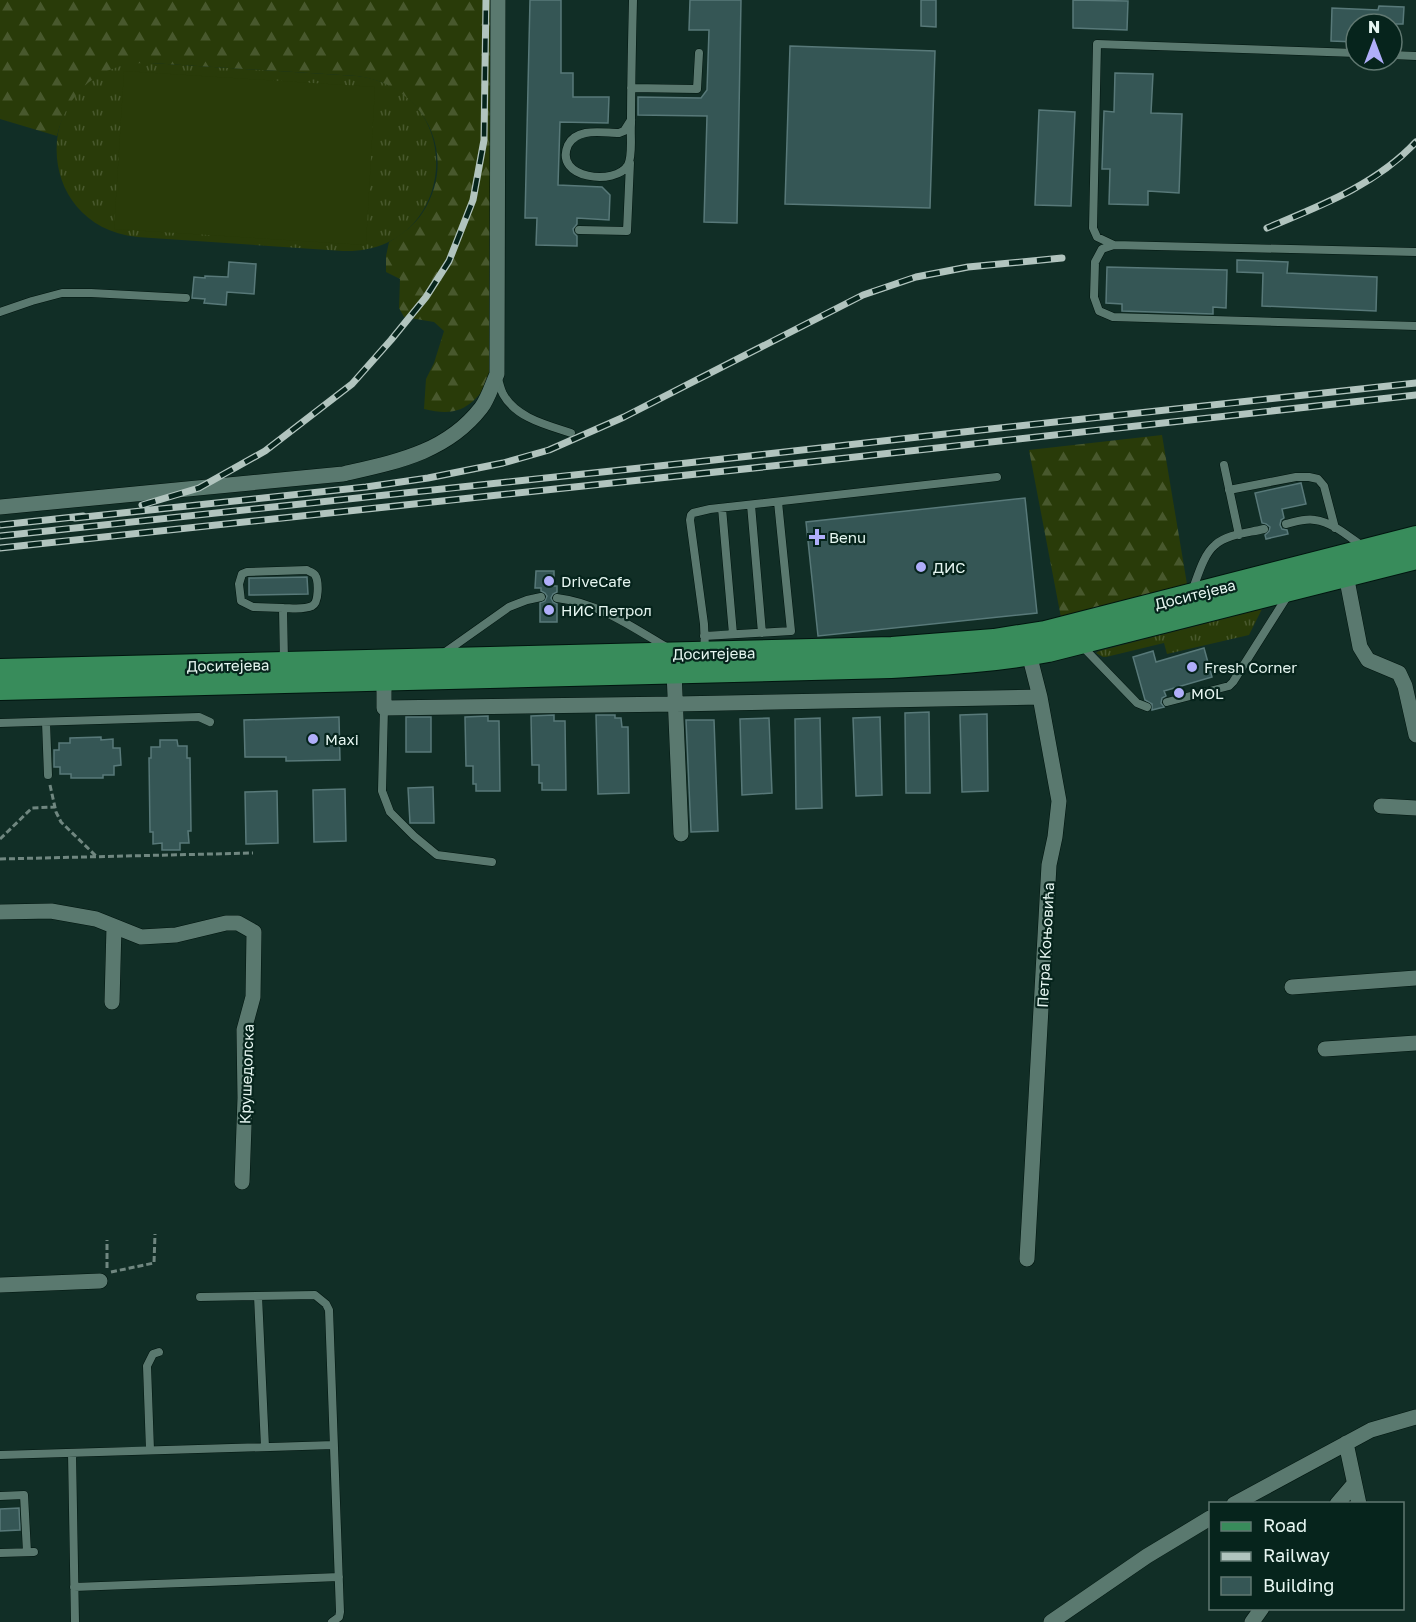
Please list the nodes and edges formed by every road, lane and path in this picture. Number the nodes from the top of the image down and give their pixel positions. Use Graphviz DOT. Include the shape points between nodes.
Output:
graph roads {
  1 [pos="498,0"];
  2 [pos="633,0"];
  3 [pos="699,53"];
  4 [pos="1344,53"];
  5 [pos="631,88"];
  6 [pos="631,120"];
  7 [pos="630,158"];
  8 [pos="579,230"];
  9 [pos="1114,245"];
  10 [pos="1416,252"];
  11 [pos="186,298"];
  12 [pos="0,312"];
  13 [pos="1416,326"];
  14 [pos="497,374"];
  15 [pos="571,433"];
  16 [pos="1224,465"];
  17 [pos="997,477"];
  18 [pos="1229,490"];
  19 [pos="778,502"];
  20 [pos="751,505"];
  21 [pos="0,507"];
  22 [pos="722,508"];
  23 [pos="1286,524"];
  24 [pos="1335,528"];
  25 [pos="1264,529"];
  26 [pos="1239,535"];
  27 [pos="1416,538"];
  28 [pos="1368,550"];
  29 [pos="1416,557"];
  30 [pos="1346,574"];
  31 [pos="1291,588"];
  32 [pos="1189,596"];
  33 [pos="541,597"];
  34 [pos="557,598"];
  35 [pos="283,608"];
  36 [pos="762,633"];
  37 [pos="734,634"];
  38 [pos="1079,643"];
  39 [pos="1027,645"];
  40 [pos="705,653"];
  41 [pos="434,660"];
  42 [pos="676,663"];
  43 [pos="284,664"];
  44 [pos="384,670"];
  45 [pos="0,671"];
  46 [pos="94,677"];
  47 [pos="0,688"];
  48 [pos="1040,697"];
  49 [pos="1167,702"];
  50 [pos="676,704"];
  51 [pos="1147,707"];
  52 [pos="384,708"];
  53 [pos="46,722"];
  54 [pos="210,722"];
  55 [pos="0,723"];
  56 [pos="1416,735"];
  57 [pos="48,774"];
  58 [pos="1381,806"];
  59 [pos="56,807"];
  60 [pos="1416,807"];
  61 [pos="681,834"];
  62 [pos="0,839"];
  63 [pos="253,853"];
  64 [pos="97,857"];
  65 [pos="0,860"];
  66 [pos="492,862"];
  67 [pos="0,912"];
  68 [pos="114,927"];
  69 [pos="1416,978"];
  70 [pos="1292,987"];
  71 [pos="112,1002"];
  72 [pos="1416,1042"];
  73 [pos="1325,1049"];
  74 [pos="242,1182"];
  75 [pos="155,1234"];
  76 [pos="107,1239"];
  77 [pos="1027,1259"];
  78 [pos="100,1281"];
  79 [pos="0,1285"];
  80 [pos="258,1296"];
  81 [pos="200,1297"];
  82 [pos="159,1352"];
  83 [pos="1416,1417"];
  84 [pos="1346,1443"];
  85 [pos="334,1445"];
  86 [pos="265,1447"];
  87 [pos="150,1450"];
  88 [pos="72,1453"];
  89 [pos="0,1455"];
  90 [pos="1354,1484"];
  91 [pos="0,1496"];
  92 [pos="1236,1502"];
  93 [pos="1338,1502"];
  94 [pos="1359,1502"];
  95 [pos="1209,1519"];
  96 [pos="0,1553"];
  97 [pos="339,1577"];
  98 [pos="74,1587"];
  99 [pos="75,1622"];
  100 [pos="332,1622"];
  101 [pos="1051,1622"];
  1 -- 14 [label="street"];
  2 -- 5 [label="lane"];
  3 -- 5 [label="lane" via="697,89"];
  4 -- 9 [label="lane" via="1097,44 1093,228 1097,237"];
  5 -- 6 [label="lane"];
  6 -- 7 [label="lane"];
  6 -- 7 [label="lane" via="619,133 577,135 566,154 571,167 583,175 617,175"];
  7 -- 8 [label="lane" via="627,231"];
  9 -- 10 [label="lane"];
  9 -- 13 [label="lane" via="1102,249 1095,262 1094,297 1099,311 1113,317"];
  11 -- 12 [label="lane" via="62,293"];
  14 -- 15 [label="lane" via="513,407"];
  14 -- 21 [label="street" via="483,406 457,434 430,450 395,462 343,474"];
  16 -- 18 [label="lane"];
  17 -- 19 [label="lane"];
  18 -- 24 [label="lane" via="1296,477 1318,479 1324,486"];
  18 -- 26 [label="lane"];
  19 -- 20 [label="lane"];
  19 -- 36 [label="lane" via="791,630"];
  20 -- 22 [label="lane"];
  20 -- 36 [label="lane"];
  22 -- 37 [label="lane"];
  22 -- 40 [label="lane" via="697,512 690,520"];
  23 -- 24 [label="lane" via="1314,519"];
  24 -- 28 [label="lane"];
  25 -- 26 [label="lane"];
  26 -- 32 [label="lane" via="1215,544"];
  27 -- 28 [label="main road, Доситејева"];
  28 -- 32 [label="main road, Доситејева"];
  29 -- 30 [label="main road, Доситејева"];
  30 -- 31 [label="main road, Доситејева"];
  30 -- 56 [label="street" via="1360,647 1368,660 1399,673"];
  31 -- 38 [label="main road, Доситејева"];
  31 -- 49 [label="lane" via="1233,682"];
  32 -- 39 [label="main road, Доситејева" via="1045,633"];
  33 -- 41 [label="lane" via="509,607"];
  34 -- 42 [label="lane" via="603,610"];
  35 -- 35 [label="lane" via="315,604 313,573 307,570 242,574 241,601 253,607"];
  35 -- 43 [label="lane"];
  36 -- 37 [label="lane"];
  37 -- 40 [label="lane"];
  38 -- 39 [label="main road, Доситејева"];
  38 -- 51 [label="lane" via="1137,703"];
  39 -- 40 [label="main road, Доситејева" via="949,663 903,666"];
  39 -- 48 [label="street, Петра Коњовића"];
  40 -- 42 [label="main road, Доситејева"];
  41 -- 42 [label="main road, Доситејева"];
  41 -- 44 [label="main road, Доситејева"];
  42 -- 44 [label="main road, Доситејева"];
  42 -- 50 [label="street"];
  43 -- 44 [label="main road, Доситејева"];
  43 -- 46 [label="main road, Доситејева"];
  44 -- 46 [label="main road, Доситејева"];
  44 -- 52 [label="street"];
  45 -- 46 [label="main road, Доситејева"];
  46 -- 47 [label="main road, Доситејева"];
  48 -- 50 [label="street"];
  48 -- 77 [label="street, Петра Коњовића" via="1059,806 1049,865"];
  50 -- 52 [label="street"];
  50 -- 61 [label="street"];
  52 -- 66 [label="lane" via="382,791 390,812 437,855"];
  53 -- 54 [label="lane" via="199,717"];
  53 -- 55 [label="lane"];
  53 -- 57 [label="lane"];
  57 -- 59 [label="path"];
  58 -- 60 [label="street"];
  59 -- 62 [label="path" via="32,808"];
  59 -- 64 [label="path" via="61,822"];
  63 -- 64 [label="path"];
  64 -- 65 [label="path"];
  67 -- 68 [label="street, Крушедолска" via="51,911 96,919"];
  68 -- 71 [label="street"];
  68 -- 74 [label="street, Крушедолска" via="141,937 176,935 226,923 238,923 254,932 253,997 244,1030"];
  69 -- 70 [label="street"];
  72 -- 73 [label="street"];
  75 -- 76 [label="path" via="154,1263 107,1272"];
  78 -- 79 [label="street"];
  80 -- 81 [label="lane"];
  80 -- 85 [label="lane" via="315,1294 326,1304"];
  80 -- 86 [label="lane"];
  82 -- 87 [label="lane" via="153,1354 147,1366"];
  83 -- 84 [label="street" via="1371,1430"];
  84 -- 90 [label="street"];
  84 -- 92 [label="street"];
  85 -- 86 [label="lane"];
  85 -- 97 [label="lane"];
  86 -- 87 [label="lane"];
  87 -- 88 [label="lane"];
  88 -- 89 [label="lane"];
  88 -- 98 [label="lane"];
  90 -- 93 [label="street"];
  90 -- 94 [label="street"];
  91 -- 96 [label="lane" via="24,1495 31,1552"];
  95 -- 101 [label="street"];
  97 -- 98 [label="lane"];
  97 -- 100 [label="lane" via="340,1612"];
  98 -- 99 [label="lane"];
}
